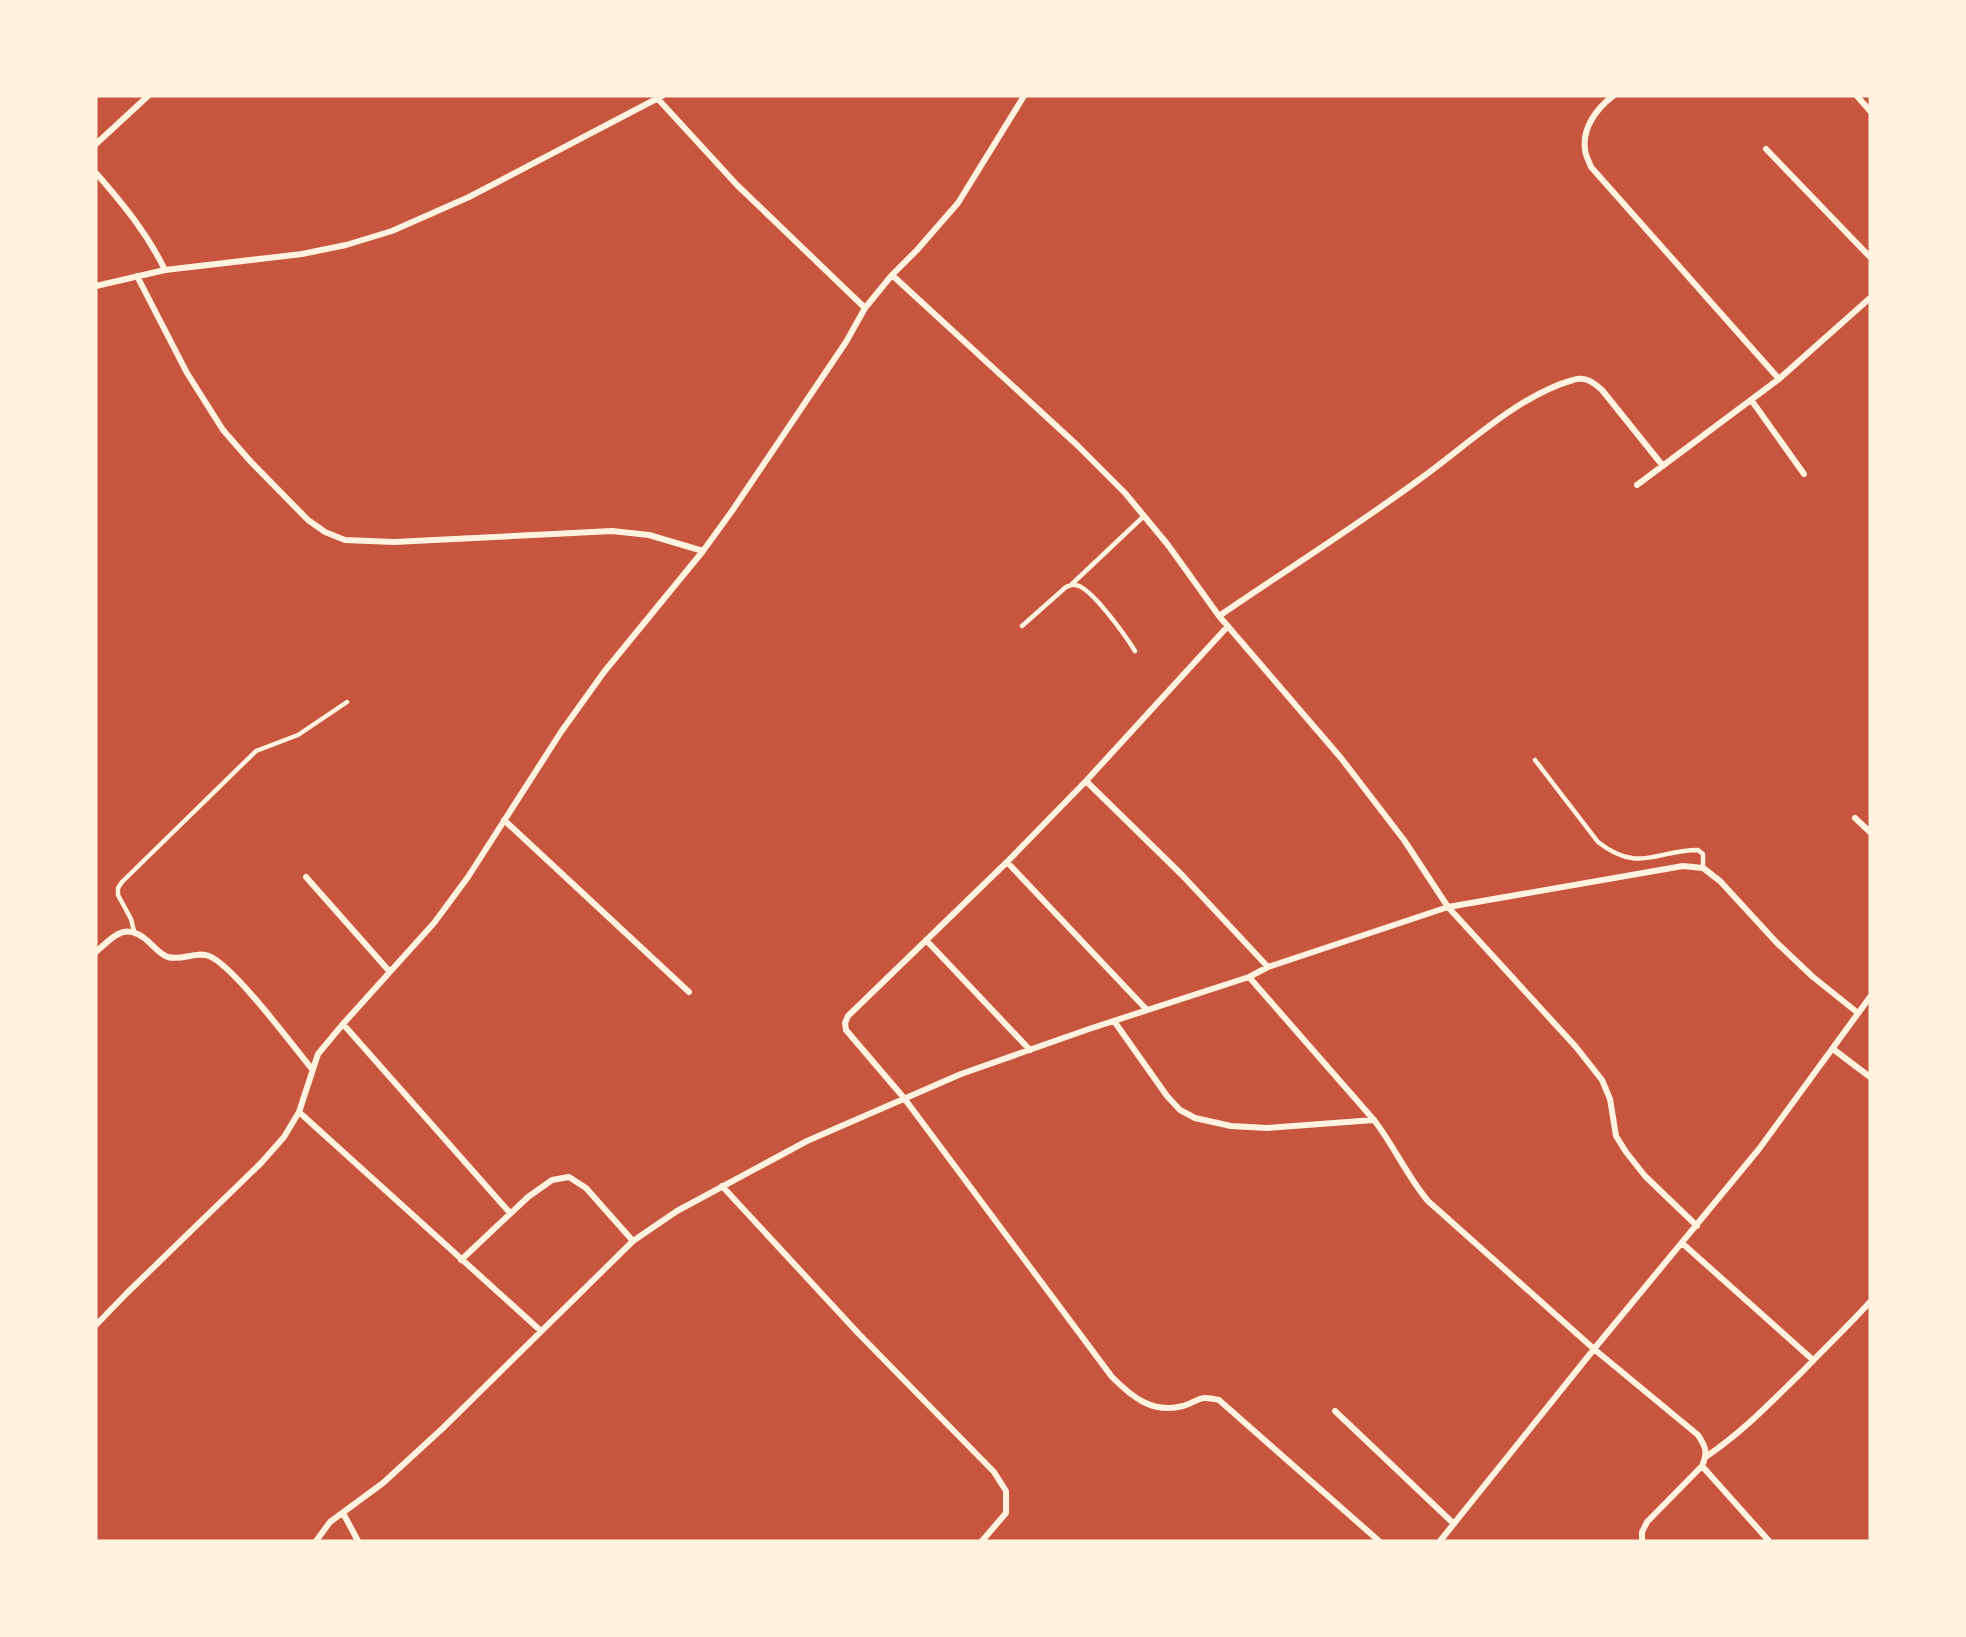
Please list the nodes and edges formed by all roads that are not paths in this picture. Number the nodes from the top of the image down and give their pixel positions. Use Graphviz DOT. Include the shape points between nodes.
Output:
graph roads {
  1 [pos="148,96"];
  2 [pos="1024,96"];
  3 [pos="1613,96"];
  4 [pos="1857,96"];
  5 [pos="660,97"];
  6 [pos="1870,111"];
  7 [pos="96,144"];
  8 [pos="1766,149"];
  9 [pos="96,172"];
  10 [pos="1869,255"];
  11 [pos="165,270"];
  12 [pos="892,275"];
  13 [pos="137,276"];
  14 [pos="96,285"];
  15 [pos="1870,298"];
  16 [pos="865,308"];
  17 [pos="1779,379"];
  18 [pos="1752,400"];
  19 [pos="1663,466"];
  20 [pos="1804,474"];
  21 [pos="1637,485"];
  22 [pos="1144,516"];
  23 [pos="703,551"];
  24 [pos="1071,586"];
  25 [pos="1220,616"];
  26 [pos="1023,626"];
  27 [pos="1228,626"];
  28 [pos="1135,651"];
  29 [pos="347,702"];
  30 [pos="1535,760"];
  31 [pos="1086,781"];
  32 [pos="1855,818"];
  33 [pos="504,820"];
  34 [pos="1870,832"];
  35 [pos="1007,862"];
  36 [pos="1703,868"];
  37 [pos="306,877"];
  38 [pos="1448,907"];
  39 [pos="134,931"];
  40 [pos="926,940"];
  41 [pos="96,952"];
  42 [pos="1268,967"];
  43 [pos="390,972"];
  44 [pos="1249,977"];
  45 [pos="688,992"];
  46 [pos="1870,997"];
  47 [pos="1147,1010"];
  48 [pos="1858,1013"];
  49 [pos="1114,1021"];
  50 [pos="343,1024"];
  51 [pos="1833,1049"];
  52 [pos="1030,1050"];
  53 [pos="312,1069"];
  54 [pos="1870,1077"];
  55 [pos="904,1098"];
  56 [pos="299,1112"];
  57 [pos="1374,1120"];
  58 [pos="722,1186"];
  59 [pos="510,1214"];
  60 [pos="1697,1226"];
  61 [pos="633,1241"];
  62 [pos="1682,1243"];
  63 [pos="461,1260"];
  64 [pos="1870,1302"];
  65 [pos="96,1325"];
  66 [pos="541,1331"];
  67 [pos="1594,1349"];
  68 [pos="1813,1360"];
  69 [pos="1335,1411"];
  70 [pos="1707,1456"];
  71 [pos="1702,1466"];
  72 [pos="343,1513"];
  73 [pos="1454,1524"];
  74 [pos="316,1541"];
  75 [pos="358,1541"];
  76 [pos="982,1541"];
  77 [pos="1379,1541"];
  78 [pos="1440,1541"];
  79 [pos="1642,1541"];
  80 [pos="1769,1541"];
  1 -- 7 [label="street"];
  2 -- 12 [label="street" via="958,203"];
  3 -- 17 [label="street" via="1594,115 1587,129 1584,148 1590,167"];
  4 -- 6 [label="street"];
  5 -- 11 [label="street" via="469,197 392,231 302,254"];
  5 -- 16 [label="street" via="737,185"];
  8 -- 10 [label="street"];
  9 -- 11 [label="street" via="152,242"];
  11 -- 13 [label="street"];
  12 -- 16 [label="street"];
  12 -- 22 [label="street" via="1077,445"];
  13 -- 14 [label="street"];
  13 -- 23 [label="street" via="187,373 223,430 308,520 325,532 345,540 394,542 612,531 649,535"];
  15 -- 17 [label="street"];
  16 -- 23 [label="street" via="828,369"];
  17 -- 18 [label="street"];
  18 -- 19 [label="street"];
  18 -- 20 [label="street"];
  19 -- 21 [label="street"];
  19 -- 25 [label="street" via="1602,390 1593,382 1574,379 1514,409 1418,481"];
  22 -- 24 [label="lane"];
  22 -- 25 [label="street"];
  23 -- 33 [label="street" via="604,672"];
  24 -- 26 [label="lane"];
  24 -- 28 [label="lane" via="1084,588"];
  25 -- 27 [label="street"];
  27 -- 31 [label="street"];
  27 -- 38 [label="street" via="1341,758 1404,840"];
  29 -- 39 [label="lane" via="298,735 250,755 122,882 118,895"];
  30 -- 36 [label="lane" via="1612,853 1643,860 1698,850 1703,854"];
  31 -- 35 [label="street"];
  31 -- 42 [label="street"];
  32 -- 34 [label="street"];
  33 -- 43 [label="street" via="434,923"];
  33 -- 45 [label="street"];
  35 -- 40 [label="street"];
  35 -- 47 [label="street"];
  36 -- 38 [label="street" via="1659,869"];
  36 -- 48 [label="street" via="1791,957"];
  37 -- 43 [label="street"];
  38 -- 42 [label="street"];
  38 -- 60 [label="street" via="1602,1080 1610,1099 1616,1136 1626,1152"];
  39 -- 41 [label="street" via="112,937"];
  39 -- 53 [label="street" via="168,957 208,955 224,965"];
  40 -- 52 [label="street"];
  40 -- 55 [label="street" via="845,1023 854,1042"];
  42 -- 44 [label="street"];
  43 -- 50 [label="street"];
  44 -- 47 [label="street"];
  44 -- 57 [label="street"];
  46 -- 48 [label="street"];
  47 -- 49 [label="street"];
  48 -- 51 [label="street"];
  49 -- 52 [label="street"];
  49 -- 57 [label="street" via="1167,1096 1195,1118 1267,1128"];
  50 -- 53 [label="street" via="318,1054"];
  50 -- 59 [label="street"];
  51 -- 54 [label="street"];
  51 -- 60 [label="street"];
  52 -- 55 [label="street"];
  53 -- 56 [label="street"];
  55 -- 58 [label="street"];
  55 -- 77 [label="street" via="1088,1347 1135,1399 1162,1408 1183,1406 1204,1397 1219,1400"];
  56 -- 63 [label="street"];
  56 -- 65 [label="street" via="261,1163"];
  57 -- 67 [label="street" via="1428,1201"];
  58 -- 61 [label="street"];
  58 -- 76 [label="street" via="994,1472 1006,1491 1006,1513"];
  59 -- 61 [label="street" via="552,1180 569,1177 586,1188"];
  59 -- 63 [label="street"];
  60 -- 62 [label="street"];
  61 -- 66 [label="street"];
  62 -- 67 [label="street"];
  62 -- 68 [label="street"];
  63 -- 66 [label="street"];
  64 -- 68 [label="street"];
  66 -- 72 [label="street" via="383,1483"];
  67 -- 70 [label="street" via="1698,1435 1706,1446"];
  67 -- 73 [label="street"];
  68 -- 70 [label="street" via="1759,1415"];
  69 -- 73 [label="street"];
  70 -- 71 [label="street"];
  71 -- 79 [label="street" via="1647,1522"];
  71 -- 80 [label="street"];
  72 -- 74 [label="street" via="330,1522"];
  72 -- 75 [label="street"];
  73 -- 78 [label="street"];
}
